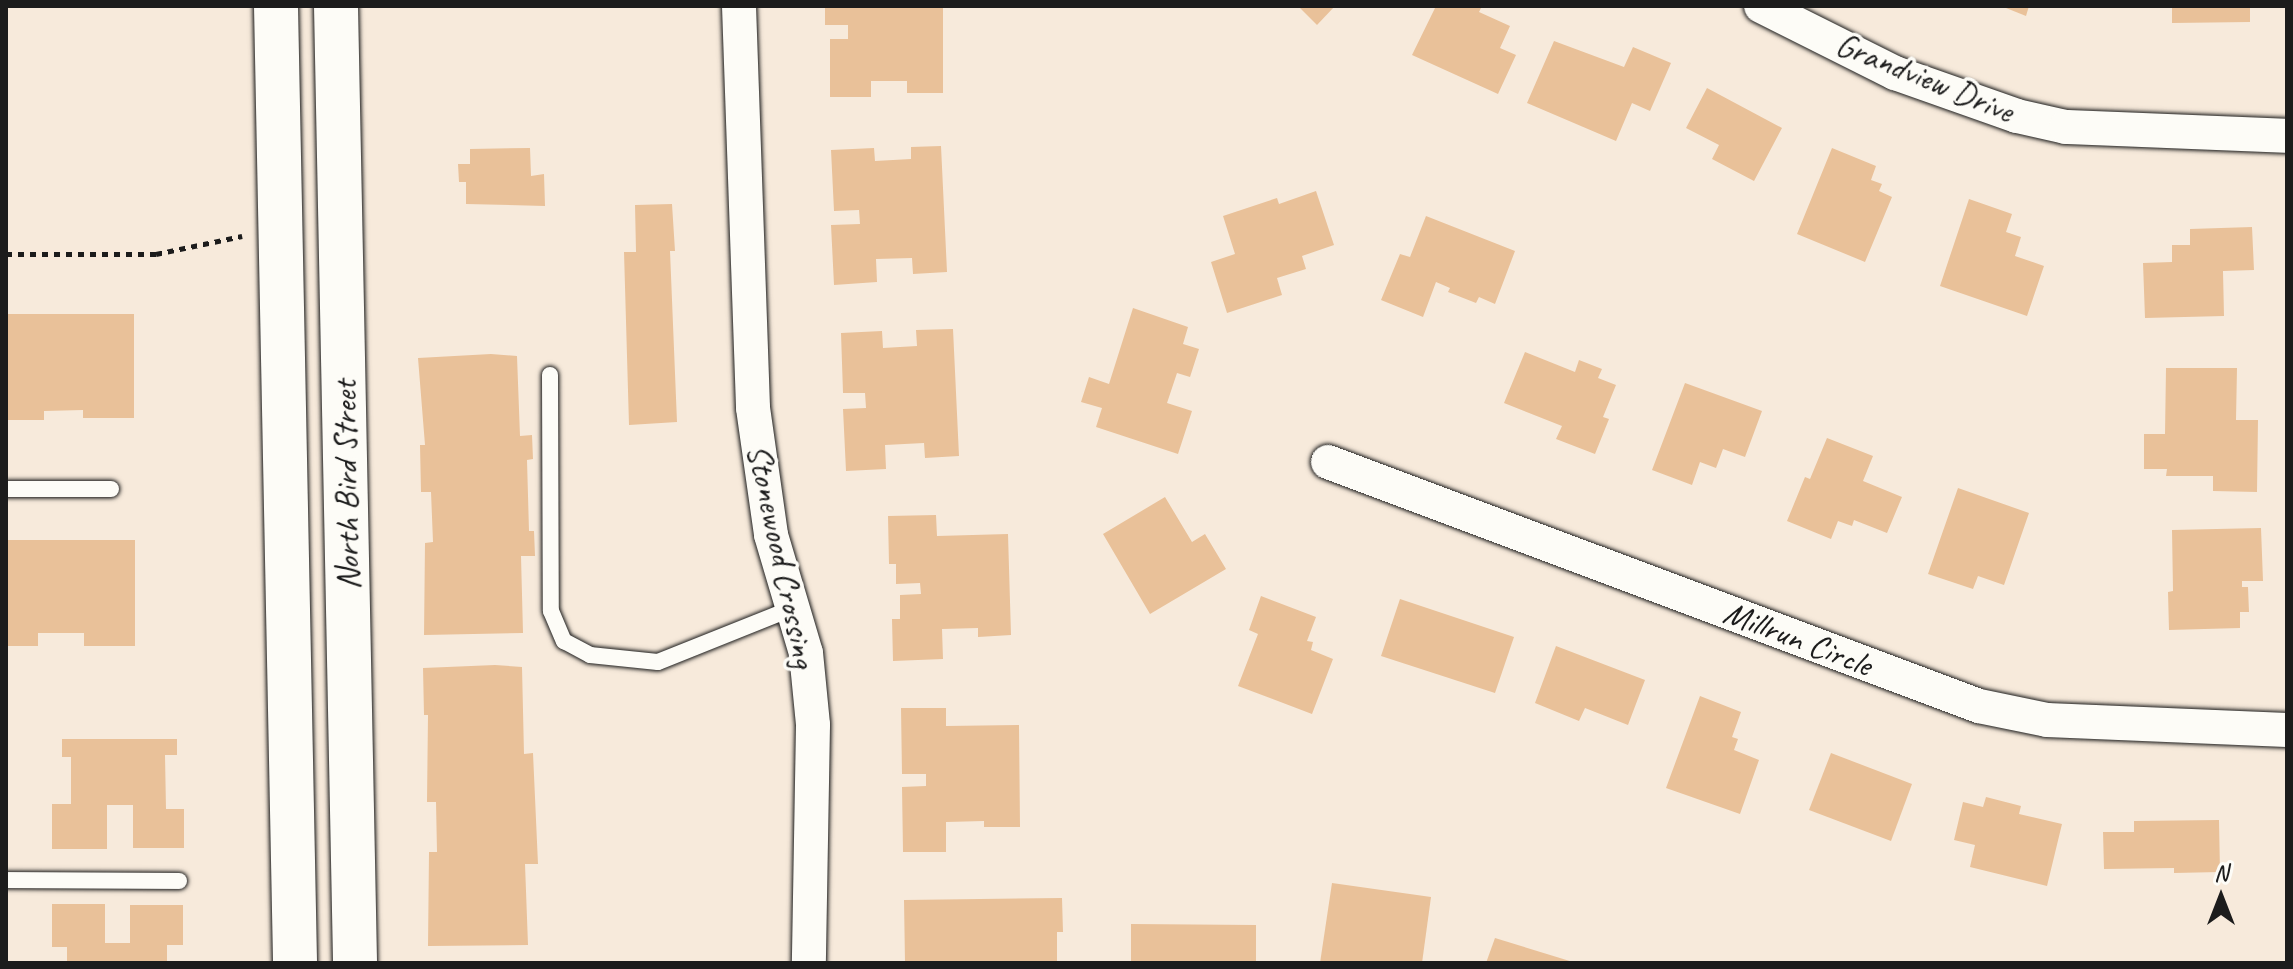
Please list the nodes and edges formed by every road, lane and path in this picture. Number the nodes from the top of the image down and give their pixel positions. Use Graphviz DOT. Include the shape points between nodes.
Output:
graph roads {
  1 [pos="276,6"];
  2 [pos="336,6"];
  3 [pos="739,6"];
  4 [pos="1761,6"];
  5 [pos="2287,136"];
  6 [pos="251,234"];
  7 [pos="6,254"];
  8 [pos="550,375"];
  9 [pos="1328,462"];
  10 [pos="6,489"];
  11 [pos="111,489"];
  12 [pos="793,608"];
  13 [pos="2287,730"];
  14 [pos="6,880"];
  15 [pos="179,881"];
  16 [pos="295,963"];
  17 [pos="355,963"];
  18 [pos="809,963"];
  1 -- 16 [label="street, North Bird Street"];
  2 -- 17 [label="street, North Bird Street"];
  3 -- 12 [label="street, Stonewood Crossing" via="753,408 771,535"];
  4 -- 5 [label="street, Grandview Drive" via="1895,73 2017,116 2066,127"];
  6 -- 7 [label="path" via="156,254"];
  8 -- 12 [label="lane" via="551,611 564,641 590,655 658,662"];
  9 -- 13 [label="street, Millrun Circle" via="1979,706 2047,720"];
  10 -- 11 [label="lane"];
  12 -- 18 [label="street, Stonewood Crossing" via="806,653 813,725"];
  14 -- 15 [label="lane"];
}
